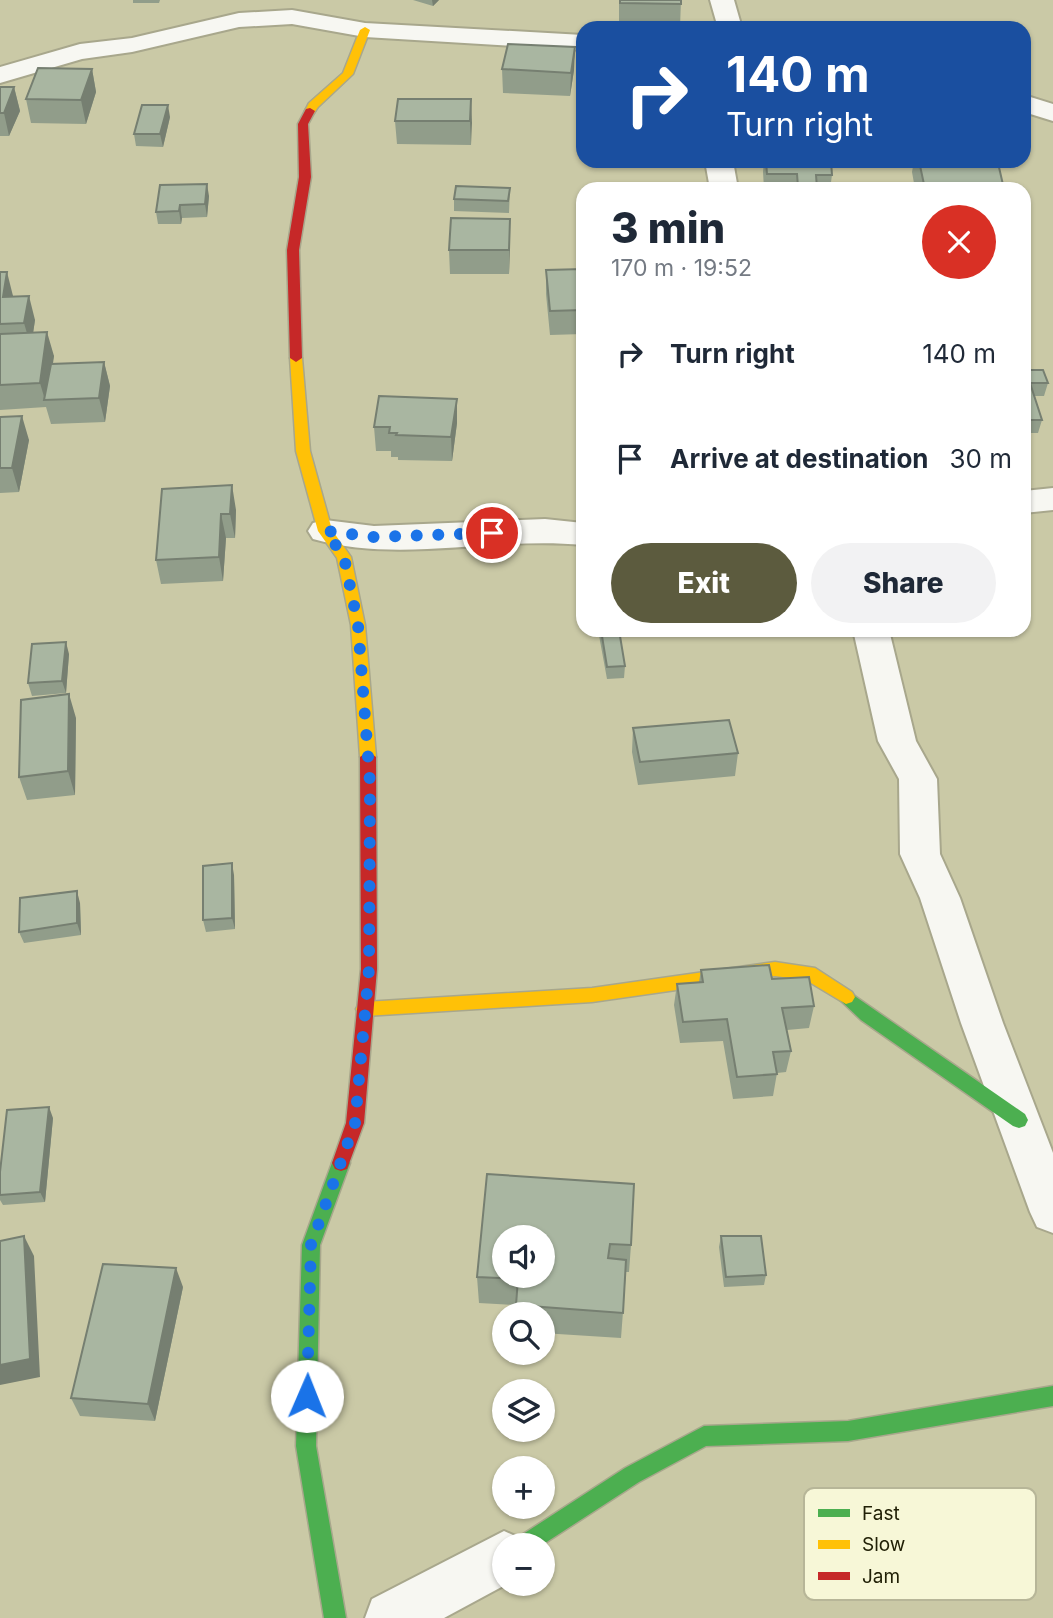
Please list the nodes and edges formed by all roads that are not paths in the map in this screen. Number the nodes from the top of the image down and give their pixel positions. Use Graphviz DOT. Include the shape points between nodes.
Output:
graph roads {
  1 [pos="722,0"];
  2 [pos="728,21"];
  3 [pos="365,30"];
  4 [pos="576,43"];
  5 [pos="0,75"];
  6 [pos="1031,105"];
  7 [pos="1053,113"];
  8 [pos="1053,499"];
  9 [pos="1031,501"];
  10 [pos="326,531"];
  11 [pos="576,533"];
  12 [pos="873,637"];
  13 [pos="365,1009"];
  14 [pos="1018,1120"];
  15 [pos="1053,1212"];
  16 [pos="1053,1396"];
  17 [pos="543,1533"];
  18 [pos="492,1563"];
  19 [pos="335,1618"];
  20 [pos="391,1618"];
  1 -- 2 [label="street"];
  3 -- 4 [label="street"];
  3 -- 5 [label="street" via="292,17 239,20 80,52"];
  3 -- 10 [label="street" via="348,74 313,105 303,124 305,177 293,250 303,451"];
  6 -- 7 [label="street"];
  8 -- 9 [label="street"];
  10 -- 11 [label="street" via="374,537 545,530"];
  10 -- 13 [label="street" via="344,557 358,625 370,783"];
  12 -- 14 [label="street" via="897,741 918,779 920,854 940,898"];
  13 -- 14 [label="street" via="592,995 775,969 809,973"];
  13 -- 19 [label="street" via="355,1123 311,1245 306,1446"];
  14 -- 15 [label="street"];
  16 -- 17 [label="street" via="848,1431 704,1436 632,1475"];
  18 -- 20 [label="street"];
}
